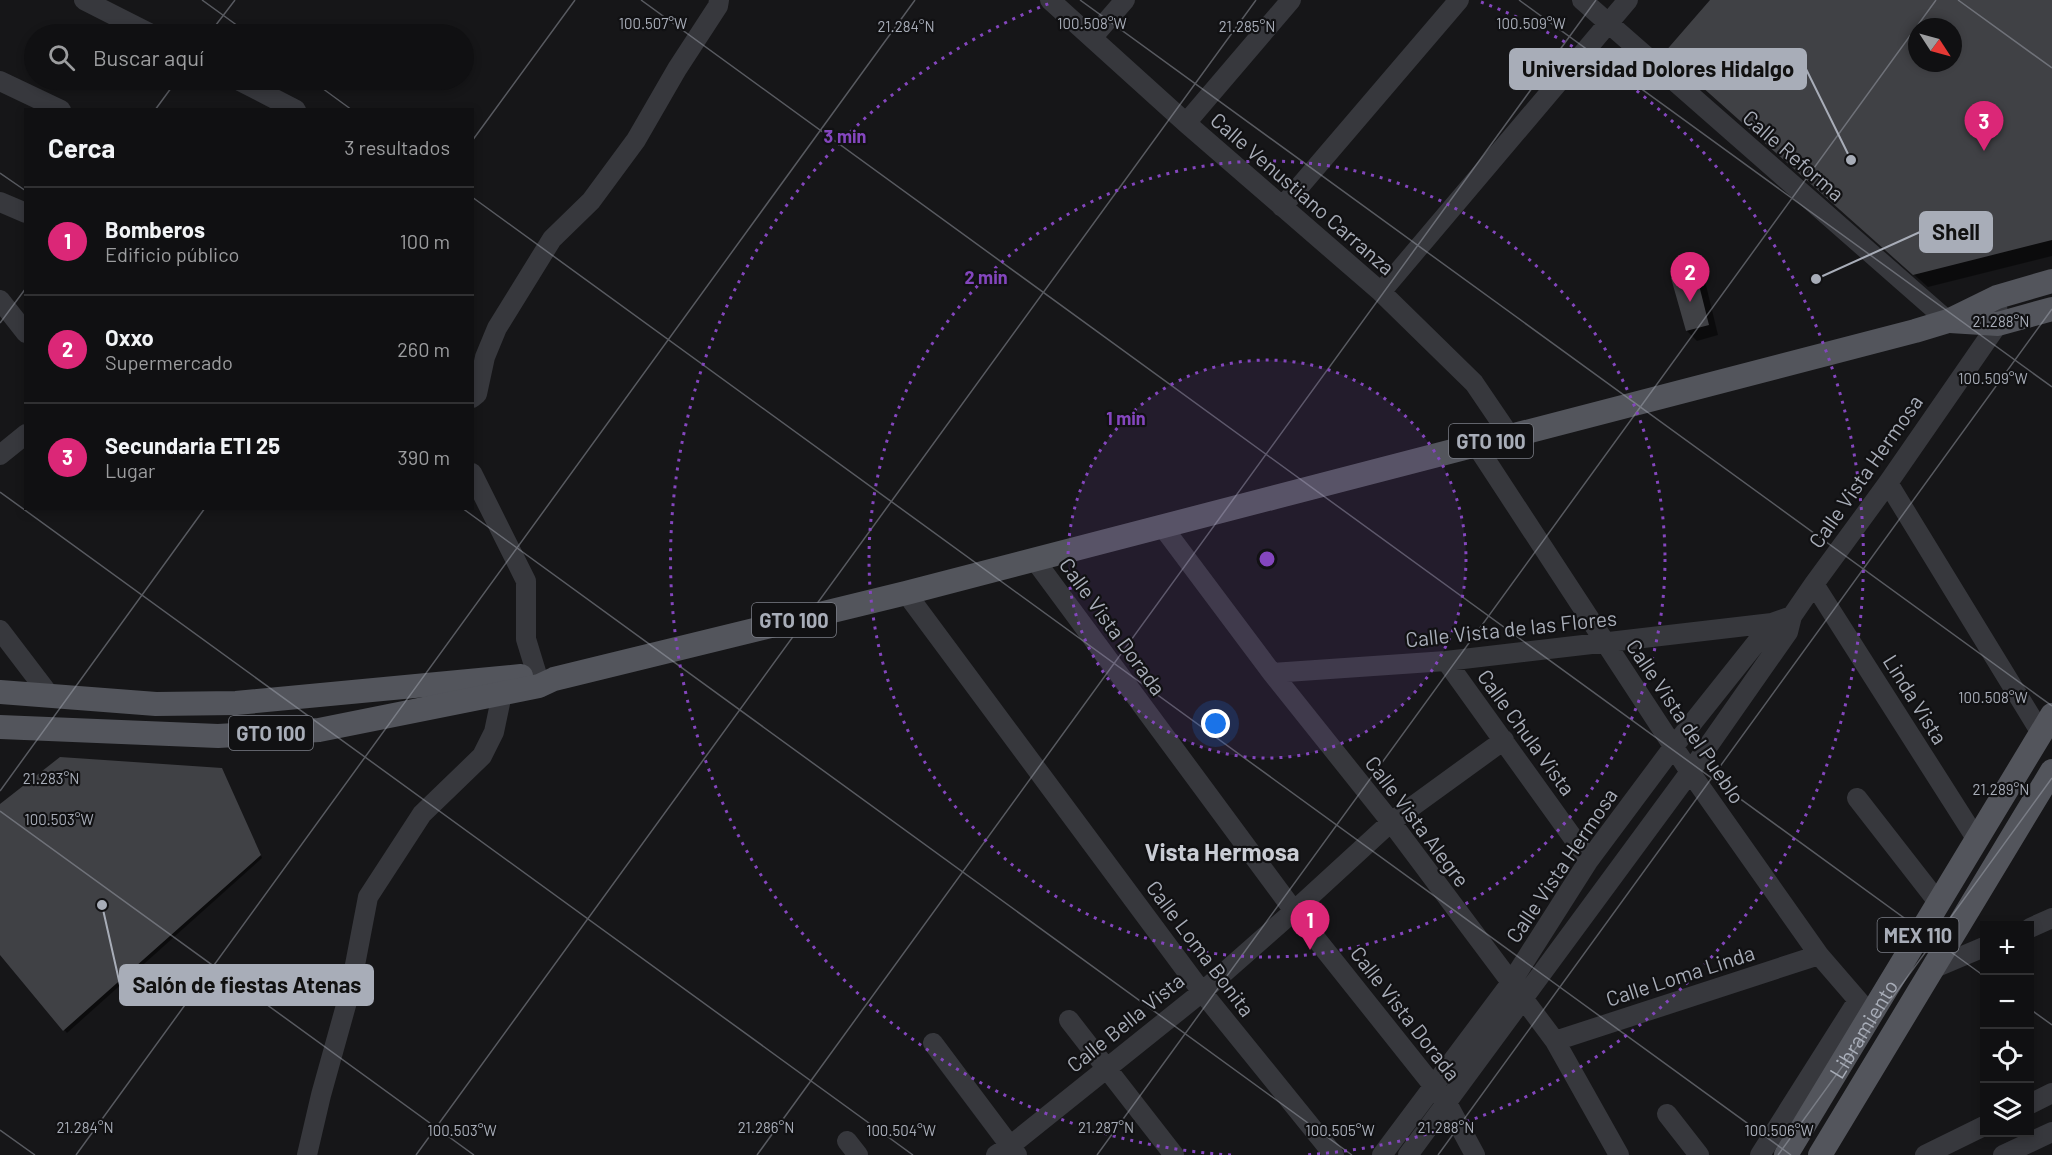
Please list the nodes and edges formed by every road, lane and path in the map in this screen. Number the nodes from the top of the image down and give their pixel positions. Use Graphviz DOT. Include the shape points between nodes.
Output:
graph roads {
  1 [pos="84,0"];
  2 [pos="719,0"];
  3 [pos="1050,0"];
  4 [pos="1125,0"];
  5 [pos="1291,0"];
  6 [pos="1459,0"];
  7 [pos="1582,0"];
  8 [pos="1628,0"];
  9 [pos="131,24"];
  10 [pos="1608,24"];
  11 [pos="1092,38"];
  12 [pos="0,81"];
  13 [pos="257,90"];
  14 [pos="57,108"];
  15 [pos="292,108"];
  16 [pos="1186,123"];
  17 [pos="0,202"];
  18 [pos="1282,207"];
  19 [pos="24,212"];
  20 [pos="2052,281"];
  21 [pos="1381,292"];
  22 [pos="1997,297"];
  23 [pos="0,300"];
  24 [pos="2052,309"];
  25 [pos="1948,321"];
  26 [pos="1998,324"];
  27 [pos="24,330"];
  28 [pos="474,396"];
  29 [pos="24,436"];
  30 [pos="1510,436"];
  31 [pos="1476,445"];
  32 [pos="0,454"];
  33 [pos="474,477"];
  34 [pos="1888,483"];
  35 [pos="1162,526"];
  36 [pos="1034,559"];
  37 [pos="1814,584"];
  38 [pos="906,592"];
  39 [pos="1784,624"];
  40 [pos="0,630"];
  41 [pos="1604,642"];
  42 [pos="1446,661"];
  43 [pos="1272,673"];
  44 [pos="543,680"];
  45 [pos="0,692"];
  46 [pos="502,694"];
  47 [pos="51,697"];
  48 [pos="2047,724"];
  49 [pos="0,727"];
  50 [pos="1504,740"];
  51 [pos="1674,747"];
  52 [pos="2052,771"];
  53 [pos="1690,772"];
  54 [pos="1857,798"];
  55 [pos="1391,822"];
  56 [pos="1977,840"];
  57 [pos="1589,860"];
  58 [pos="1938,902"];
  59 [pos="1294,911"];
  60 [pos="2052,918"];
  61 [pos="2034,926"];
  62 [pos="1980,949"];
  63 [pos="1819,956"];
  64 [pos="1932,969"];
  65 [pos="1517,991"];
  66 [pos="1202,992"];
  67 [pos="1864,1007"];
  68 [pos="1069,1020"];
  69 [pos="1555,1041"];
  70 [pos="933,1043"];
  71 [pos="1106,1068"];
  72 [pos="1432,1086"];
  73 [pos="2052,1093"];
  74 [pos="2034,1102"];
  75 [pos="1447,1103"];
  76 [pos="1667,1114"];
  77 [pos="1980,1128"];
  78 [pos="2052,1132"];
  79 [pos="1008,1152"];
  80 [pos="307,1155"];
  81 [pos="1174,1155"];
  82 [pos="1334,1155"];
  83 [pos="1382,1155"];
  84 [pos="1408,1155"];
  85 [pos="1475,1155"];
  86 [pos="1619,1155"];
  87 [pos="1700,1155"];
  88 [pos="1760,1155"];
  89 [pos="1786,1155"];
  90 [pos="1820,1155"];
  91 [pos="1925,1155"];
  92 [pos="2003,1155"];
  1 -- 9 [label="street"];
  2 -- 28 [label="street" via="636,140 591,201 552,239 497,328"];
  3 -- 11 [label="street, Calle Venustiano Carranza"];
  4 -- 11 [label="street"];
  5 -- 16 [label="street"];
  6 -- 18 [label="street"];
  7 -- 10 [label="street, Calle Reforma"];
  8 -- 10 [label="street"];
  10 -- 21 [label="street"];
  10 -- 25 [label="street, Calle Reforma"];
  11 -- 16 [label="street, Calle Venustiano Carranza"];
  12 -- 14 [label="street"];
  13 -- 15 [label="street"];
  16 -- 18 [label="street, Calle Venustiano Carranza"];
  17 -- 19 [label="street"];
  18 -- 21 [label="street, Calle Venustiano Carranza"];
  20 -- 22 [label="main road, GTO 100"];
  21 -- 30 [label="street, Calle Venustiano Carranza" via="1474,383"];
  22 -- 25 [label="main road, GTO 100"];
  22 -- 26 [label="street"];
  23 -- 27 [label="street"];
  24 -- 26 [label="main road, GTO 100"];
  25 -- 26 [label="main road, GTO 100"];
  25 -- 30 [label="main road, GTO 100"];
  26 -- 34 [label="street, Calle Vista Hermosa"];
  29 -- 32 [label="street"];
  30 -- 31 [label="main road, GTO 100"];
  31 -- 35 [label="main road, GTO 100"];
  31 -- 41 [label="street, Calle Vista del Pueblo"];
  33 -- 44 [label="street" via="526,581 526,639"];
  34 -- 37 [label="street, Calle Vista Hermosa"];
  34 -- 48 [label="street"];
  35 -- 36 [label="main road, GTO 100"];
  35 -- 43 [label="street, Calle Vista Alegre"];
  36 -- 38 [label="main road, GTO 100"];
  36 -- 59 [label="street, Calle Vista Dorada"];
  37 -- 39 [label="street, Calle Vista Hermosa"];
  37 -- 56 [label="street, Linda Vista"];
  38 -- 44 [label="main road, GTO 100"];
  38 -- 66 [label="street, Calle Loma Bonita"];
  39 -- 41 [label="street, Calle Vista de las Flores"];
  39 -- 51 [label="street, Calle Vista Hermosa"];
  39 -- 53 [label="street, Calle Vista Hermosa"];
  40 -- 47 [label="street"];
  41 -- 42 [label="street, Calle Vista de las Flores"];
  41 -- 51 [label="street, Calle Vista del Pueblo"];
  42 -- 43 [label="street, Calle Vista de las Flores"];
  42 -- 50 [label="street, Calle Chula Vista"];
  43 -- 55 [label="street, Calle Vista Alegre"];
  44 -- 46 [label="main road, GTO 100"];
  44 -- 47 [label="main road, GTO 100" via="236,703 156,704"];
  45 -- 47 [label="main road, GTO 100"];
  46 -- 49 [label="main road, GTO 100" via="319,730 218,736"];
  46 -- 80 [label="street" via="494,732 482,756 422,814 368,897 350,991"];
  48 -- 56 [label="main road, Libramiento / MEX 110"];
  50 -- 55 [label="street, Calle Bella Vista"];
  50 -- 57 [label="street, Calle Chula Vista"];
  51 -- 53 [label="street, Calle Vista del Pueblo"];
  51 -- 57 [label="street, Calle Vista Hermosa"];
  52 -- 64 [label="main road, Libramiento / MEX 110"];
  53 -- 63 [label="street, Calle Vista del Pueblo"];
  53 -- 65 [label="street, Calle Vista Hermosa"];
  54 -- 58 [label="street"];
  55 -- 59 [label="street, Calle Bella Vista"];
  55 -- 65 [label="street, Calle Vista Alegre"];
  56 -- 58 [label="main road, Libramiento / MEX 110"];
  57 -- 65 [label="street, Calle Vista Hermosa"];
  58 -- 67 [label="main road, Libramiento / MEX 110"];
  59 -- 66 [label="street, Calle Bella Vista"];
  59 -- 72 [label="street, Calle Vista Dorada"];
  60 -- 61 [label="street"];
  62 -- 64 [label="street"];
  63 -- 67 [label="street, Calle Vista del Pueblo"];
  63 -- 69 [label="street, Calle Loma Linda"];
  64 -- 90 [label="main road, Libramiento / MEX 110"];
  65 -- 69 [label="street, Calle Vista Alegre"];
  65 -- 72 [label="street, Calle Vista Hermosa"];
  65 -- 75 [label="street, Calle Vista Hermosa"];
  66 -- 71 [label="street, Calle Bella Vista"];
  66 -- 82 [label="street, Calle Loma Bonita"];
  67 -- 88 [label="street"];
  67 -- 89 [label="main road, Libramiento / MEX 110"];
  68 -- 71 [label="street"];
  69 -- 86 [label="street, Calle Vista Alegre"];
  70 -- 79 [label="street"];
  71 -- 79 [label="street, Calle Bella Vista"];
  71 -- 81 [label="street"];
  72 -- 75 [label="street, Calle Vista Dorada"];
  72 -- 83 [label="street, Calle Vista Hermosa"];
  73 -- 74 [label="street"];
  75 -- 84 [label="street, Calle Vista Hermosa"];
  75 -- 85 [label="street, Calle Vista Dorada"];
  76 -- 87 [label="street"];
  77 -- 91 [label="street"];
  78 -- 92 [label="street"];
}
